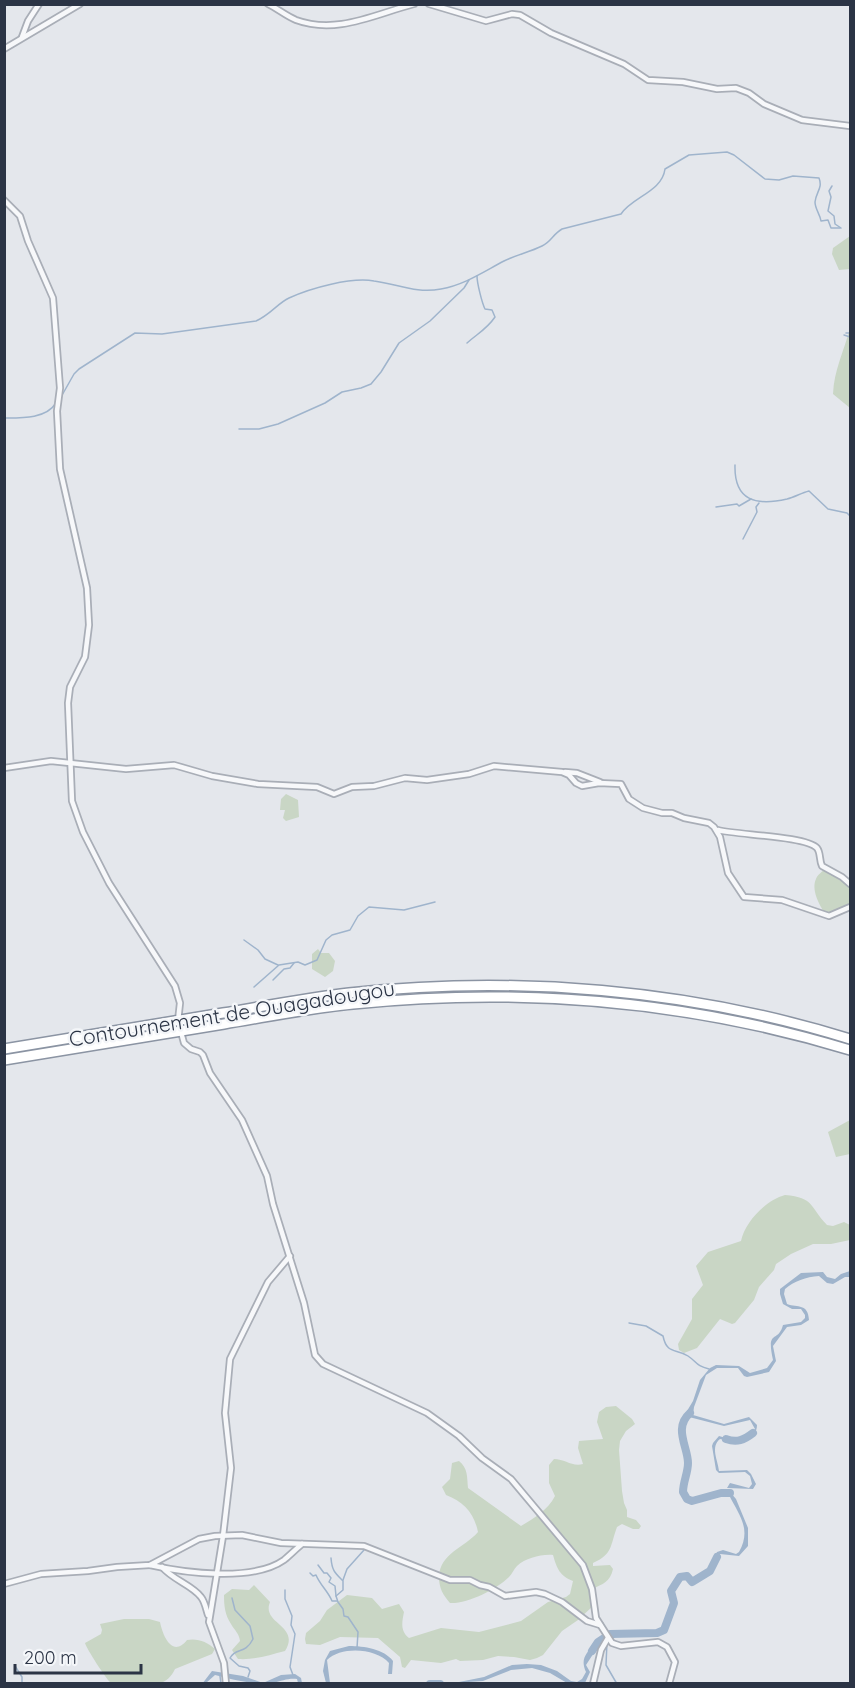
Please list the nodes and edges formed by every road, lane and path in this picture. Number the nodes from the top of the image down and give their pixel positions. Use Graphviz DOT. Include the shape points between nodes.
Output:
graph roads {
  1 [pos="39,4"];
  2 [pos="80,4"];
  3 [pos="268,4"];
  4 [pos="414,4"];
  5 [pos="429,4"];
  6 [pos="22,37"];
  7 [pos="4,48"];
  8 [pos="850,126"];
  9 [pos="4,200"];
  10 [pos="71,762"];
  11 [pos="4,768"];
  12 [pos="562,772"];
  13 [pos="603,784"];
  14 [pos="718,831"];
  15 [pos="850,884"];
  16 [pos="850,907"];
  17 [pos="178,1021"];
  18 [pos="180,1031"];
  19 [pos="850,1039"];
  20 [pos="4,1049"];
  21 [pos="850,1050"];
  22 [pos="4,1060"];
  23 [pos="290,1256"];
  24 [pos="223,1536"];
  25 [pos="302,1544"];
  26 [pos="150,1565"];
  27 [pos="162,1568"];
  28 [pos="217,1574"];
  29 [pos="4,1584"];
  30 [pos="209,1617"];
  31 [pos="600,1625"];
  32 [pos="608,1638"];
  33 [pos="226,1683"];
  34 [pos="593,1683"];
  35 [pos="669,1683"];
  1 -- 6 [label="street"];
  2 -- 6 [label="street"];
  3 -- 4 [label="street" via="294,19 323,26 361,21"];
  5 -- 8 [label="street" via="486,21 520,15 624,64 648,80 736,88 802,120"];
  6 -- 7 [label="street"];
  9 -- 10 [label="street" via="20,216 53,298 60,388 60,469 87,588 89,625 85,657 70,687"];
  10 -- 11 [label="street" via="51,760"];
  10 -- 12 [label="street" via="126,769 174,765 235,780 317,787 334,794 352,787 405,778 427,780 469,774 494,766"];
  10 -- 17 [label="street" via="72,801 84,832 110,883 175,986 180,1003"];
  12 -- 13 [label="street" via="577,773"];
  12 -- 13 [label="street" via="582,786"];
  13 -- 14 [label="street" via="621,784 630,799 643,808 709,823"];
  14 -- 15 [label="street" via="813,845 822,866"];
  14 -- 16 [label="street" via="728,873 744,897 782,900 829,916"];
  17 -- 18 [label="street"];
  17 -- 19 [label="highway, Contournement de Ouagadougou" via="348,993 528,985 704,1004 767,1016"];
  17 -- 20 [label="highway, Contournement de Ouagadougou"];
  18 -- 21 [label="highway, Contournement de Ouagadougou" via="352,1004 510,997 688,1012 749,1023"];
  18 -- 22 [label="highway, Contournement de Ouagadougou"];
  18 -- 23 [label="street" via="183,1043 203,1055 210,1073 242,1120 267,1176"];
  23 -- 24 [label="street" via="268,1282 230,1359 225,1413 231,1468"];
  23 -- 31 [label="street" via="319,1360 427,1413 515,1484 584,1565"];
  24 -- 25 [label="street"];
  24 -- 26 [label="street" via="199,1539"];
  24 -- 28 [label="street"];
  25 -- 28 [label="street" via="274,1564"];
  25 -- 31 [label="street" via="364,1546 450,1580 470,1580 505,1596 545,1594"];
  26 -- 27 [label="street"];
  26 -- 29 [label="street" via="41,1574"];
  27 -- 28 [label="street"];
  27 -- 30 [label="street" via="202,1598"];
  28 -- 30 [label="street"];
  30 -- 33 [label="street" via="224,1663"];
  31 -- 32 [label="street"];
  32 -- 34 [label="street"];
  32 -- 35 [label="street" via="621,1646 658,1642 668,1647 675,1662"];
}
